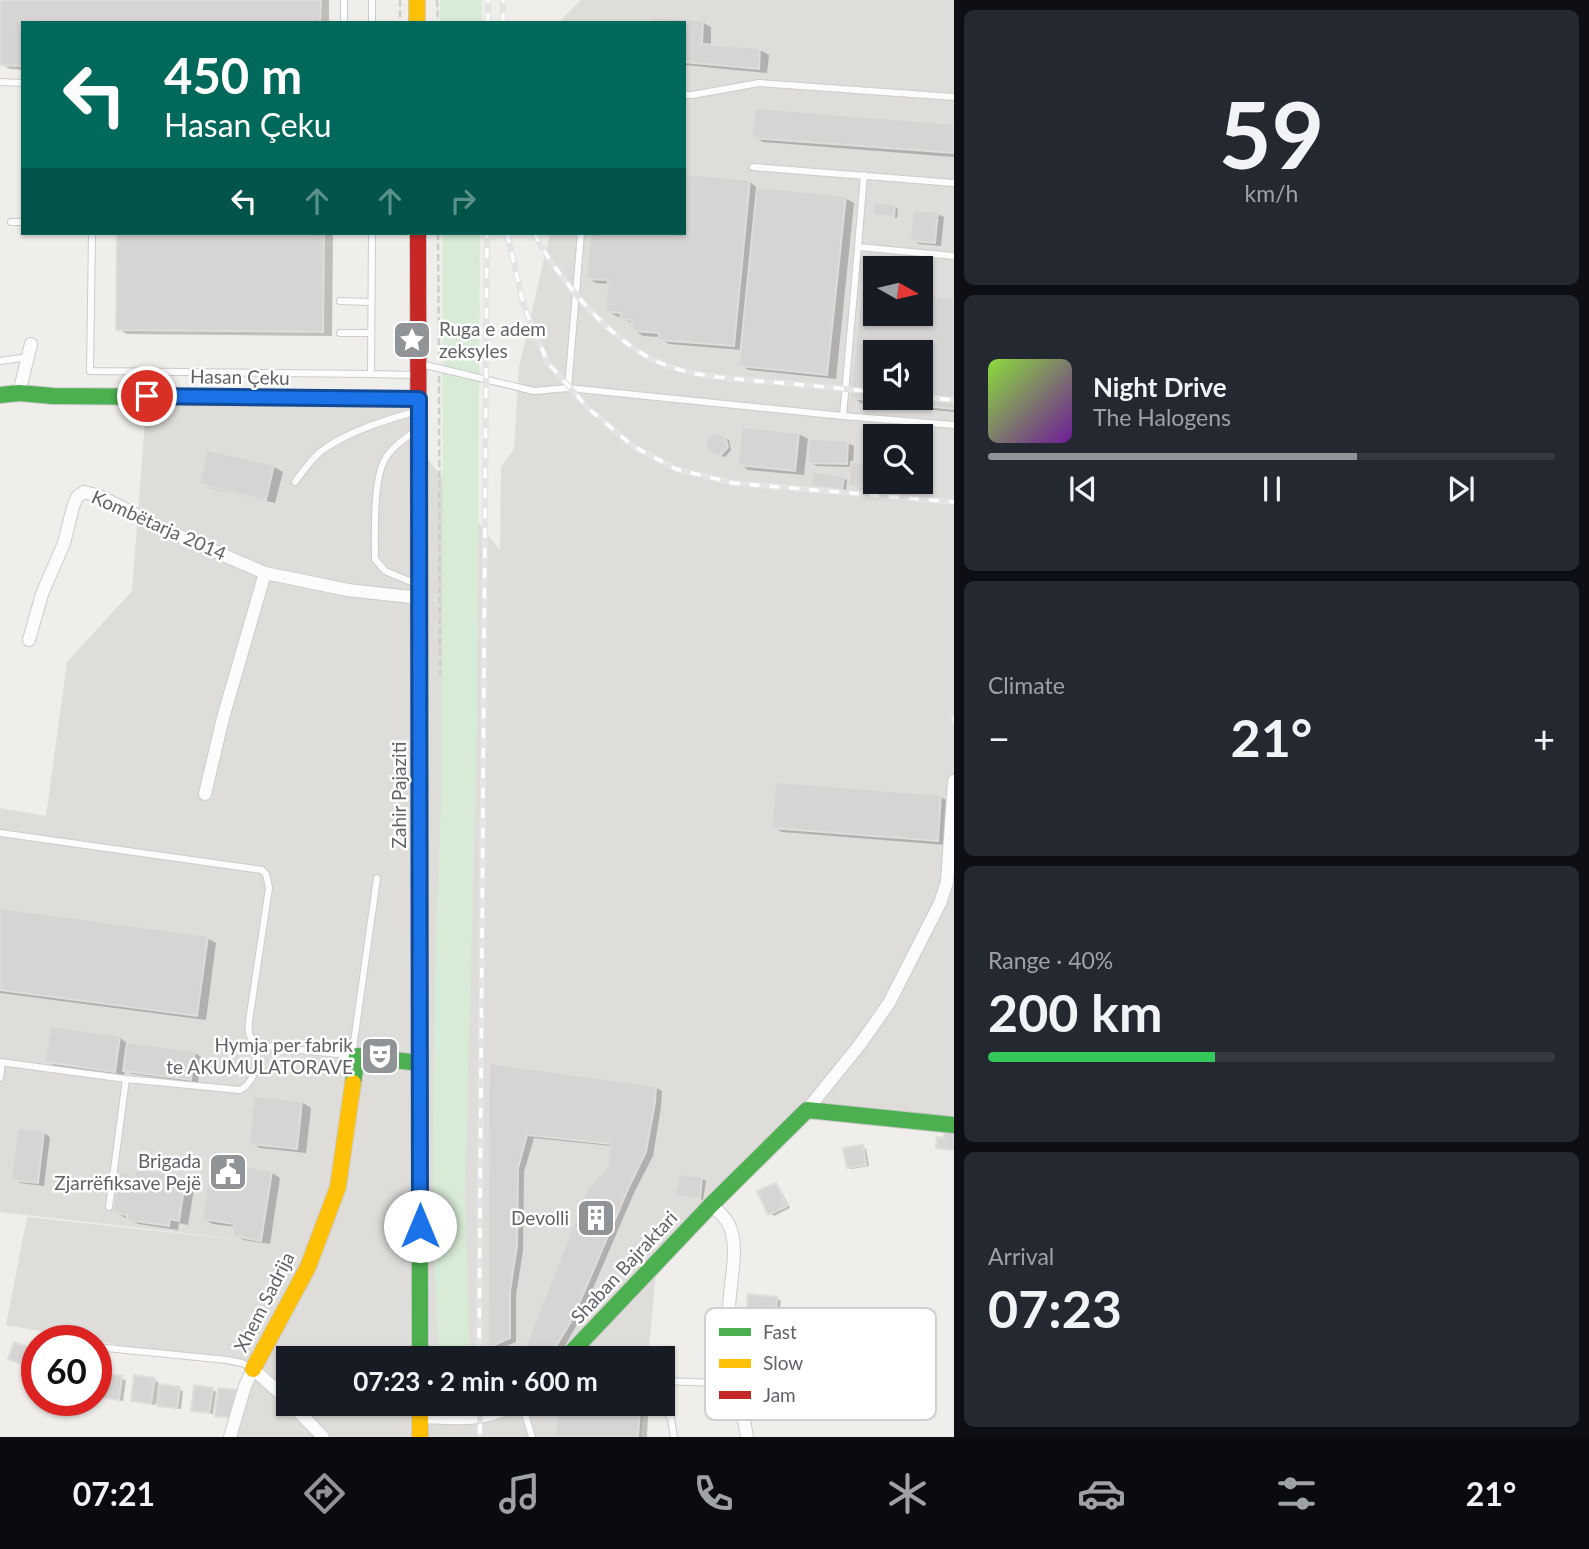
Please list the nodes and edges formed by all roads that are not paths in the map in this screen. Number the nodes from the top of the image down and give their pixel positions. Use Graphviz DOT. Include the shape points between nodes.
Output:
graph roads {
  1 [pos="344,0"];
  2 [pos="372,0"];
  3 [pos="417,0"];
  4 [pos="344,21"];
  5 [pos="372,21"];
  6 [pos="417,21"];
  7 [pos="0,82"];
  8 [pos="21,83"];
  9 [pos="686,94"];
  10 [pos="954,97"];
  11 [pos="753,166"];
  12 [pos="864,176"];
  13 [pos="954,183"];
  14 [pos="11,222"];
  15 [pos="21,222"];
  16 [pos="92,235"];
  17 [pos="372,235"];
  18 [pos="418,235"];
  19 [pos="581,235"];
  20 [pos="858,247"];
  21 [pos="954,256"];
  22 [pos="340,301"];
  23 [pos="371,302"];
  24 [pos="340,332"];
  25 [pos="371,333"];
  26 [pos="29,350"];
  27 [pos="0,360"];
  28 [pos="419,369"];
  29 [pos="371,374"];
  30 [pos="568,388"];
  31 [pos="19,393"];
  32 [pos="0,395"];
  33 [pos="419,405"];
  34 [pos="843,416"];
  35 [pos="954,425"];
  36 [pos="419,428"];
  37 [pos="295,482"];
  38 [pos="265,573"];
  39 [pos="420,591"];
  40 [pos="29,640"];
  41 [pos="954,781"];
  42 [pos="205,794"];
  43 [pos="0,833"];
  44 [pos="377,878"];
  45 [pos="258,1045"];
  46 [pos="354,1056"];
  47 [pos="1,1062"];
  48 [pos="420,1063"];
  49 [pos="0,1078"];
  50 [pos="126,1079"];
  51 [pos="807,1110"];
  52 [pos="954,1125"];
  53 [pos="711,1205"];
  54 [pos="109,1207"];
  55 [pos="729,1308"];
  56 [pos="420,1346"];
  57 [pos="577,1346"];
  58 [pos="112,1349"];
  59 [pos="253,1369"];
  60 [pos="675,1381"];
  61 [pos="705,1383"];
  62 [pos="276,1390"];
  63 [pos="303,1416"];
  64 [pos="420,1416"];
  65 [pos="460,1416"];
  66 [pos="489,1416"];
  67 [pos="526,1416"];
  68 [pos="669,1416"];
  69 [pos="230,1437"];
  70 [pos="323,1437"];
  71 [pos="420,1437"];
  72 [pos="532,1437"];
  73 [pos="674,1437"];
  1 -- 4 [label="lane"];
  2 -- 5 [label="lane"];
  3 -- 6 [label="street"];
  7 -- 8 [label="lane"];
  9 -- 10 [label="lane" via="759,83"];
  11 -- 12 [label="lane"];
  12 -- 13 [label="lane"];
  12 -- 20 [label="lane"];
  14 -- 15 [label="lane"];
  16 -- 29 [label="lane" via="90,371"];
  17 -- 23 [label="lane"];
  18 -- 28 [label="street, Zahir Pajaziti"];
  19 -- 30 [label="lane"];
  20 -- 21 [label="lane"];
  20 -- 34 [label="lane"];
  22 -- 23 [label="lane"];
  23 -- 25 [label="lane"];
  24 -- 25 [label="lane"];
  25 -- 29 [label="lane"];
  26 -- 27 [label="lane"];
  26 -- 31 [label="street"];
  28 -- 29 [label="lane"];
  28 -- 30 [label="lane" via="534,391"];
  28 -- 33 [label="street, Zahir Pajaziti"];
  30 -- 34 [label="lane"];
  31 -- 32 [label="street, Hasan Çeku"];
  31 -- 33 [label="street, Hasan Çeku"];
  33 -- 36 [label="street, Zahir Pajaziti"];
  33 -- 37 [label="lane" via="323,450"];
  34 -- 35 [label="lane"];
  36 -- 39 [label="street, Zahir Pajaziti"];
  36 -- 39 [label="lane" via="384,461 374,532 375,559 385,572"];
  38 -- 39 [label="street, Kombëtarja 2014" via="348,590"];
  38 -- 40 [label="street, Kombëtarja 2014" via="83,492 77,497"];
  38 -- 42 [label="street"];
  39 -- 48 [label="street, Zahir Pajaziti"];
  41 -- 51 [label="street" via="947,882 940,903 889,1003"];
  43 -- 45 [label="lane" via="262,870 269,888 248,1032"];
  44 -- 46 [label="lane"];
  45 -- 46 [label="lane"];
  45 -- 50 [label="lane" via="253,1078 240,1090"];
  46 -- 48 [label="street"];
  46 -- 59 [label="street, Xhem Sadrija" via="338,1187 295,1296"];
  47 -- 49 [label="lane"];
  47 -- 50 [label="lane"];
  48 -- 56 [label="street, Zahir Pajaziti"];
  50 -- 54 [label="lane"];
  51 -- 52 [label="street"];
  51 -- 53 [label="street, Shaban Bajraktari"];
  53 -- 55 [label="street" via="732,1230"];
  53 -- 57 [label="street, Shaban Bajraktari"];
  58 -- 59 [label="lane" via="227,1360"];
  59 -- 62 [label="street"];
  59 -- 69 [label="street"];
  60 -- 61 [label="lane"];
  63 -- 70 [label="street"];
  64 -- 71 [label="street"];
  65 -- 66 [label="street"];
  67 -- 72 [label="lane"];
  68 -- 73 [label="lane"];
}
